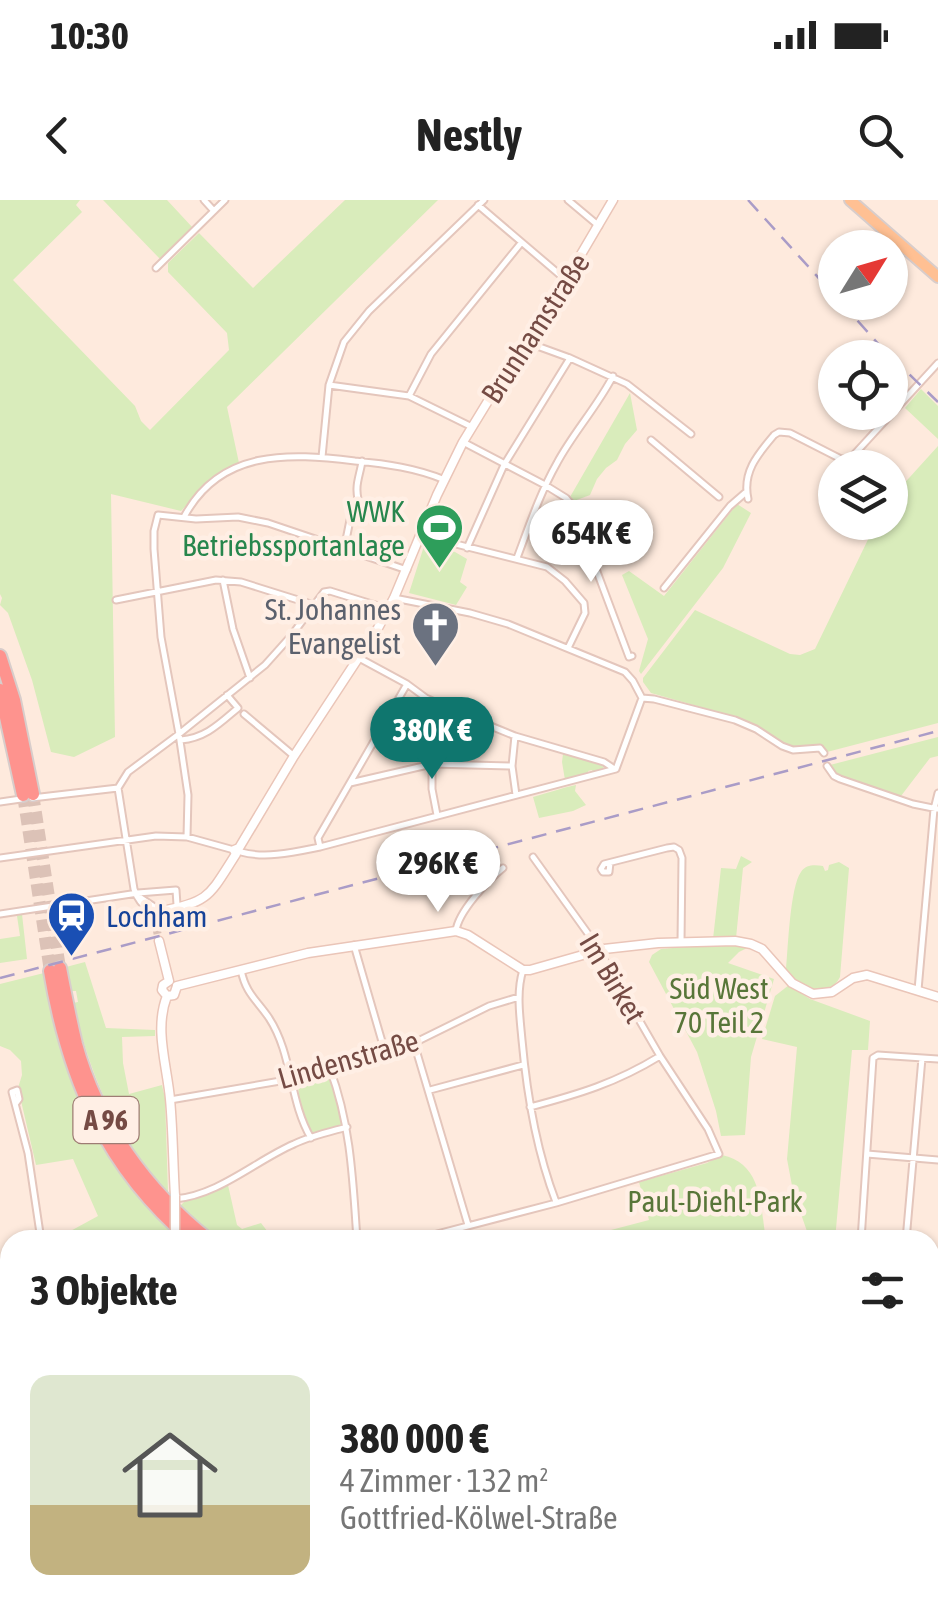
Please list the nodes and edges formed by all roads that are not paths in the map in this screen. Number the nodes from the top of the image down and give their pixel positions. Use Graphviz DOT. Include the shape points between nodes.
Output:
graph roads {
  1 [pos="204,200"];
  2 [pos="225,200"];
  3 [pos="568,200"];
  4 [pos="612,200"];
  5 [pos="850,200"];
  6 [pos="481,203"];
  7 [pos="214,211"];
  8 [pos="599,226"];
  9 [pos="521,243"];
  10 [pos="156,268"];
  11 [pos="938,278"];
  12 [pos="566,280"];
  13 [pos="526,342"];
  14 [pos="570,358"];
  15 [pos="938,362"];
  16 [pos="613,376"];
  17 [pos="329,385"];
  18 [pos="409,396"];
  19 [pos="472,426"];
  20 [pos="691,434"];
  21 [pos="651,440"];
  22 [pos="463,442"];
  23 [pos="322,457"];
  24 [pos="362,461"];
  25 [pos="504,466"];
  26 [pos="446,480"];
  27 [pos="545,486"];
  28 [pos="746,490"];
  29 [pos="748,499"];
  30 [pos="730,506"];
  31 [pos="184,516"];
  32 [pos="420,535"];
  33 [pos="466,548"];
  34 [pos="344,550"];
  35 [pos="520,559"];
  36 [pos="406,570"];
  37 [pos="223,580"];
  38 [pos="664,588"];
  39 [pos="158,592"];
  40 [pos="394,598"];
  41 [pos="116,600"];
  42 [pos="314,605"];
  43 [pos="388,609"];
  44 [pos="568,648"];
  45 [pos="0,656"];
  46 [pos="632,656"];
  47 [pos="359,658"];
  48 [pos="250,678"];
  49 [pos="407,684"];
  50 [pos="0,690"];
  51 [pos="227,696"];
  52 [pos="642,698"];
  53 [pos="244,714"];
  54 [pos="515,736"];
  55 [pos="180,737"];
  56 [pos="824,753"];
  57 [pos="294,756"];
  58 [pos="432,764"];
  59 [pos="512,766"];
  60 [pos="827,766"];
  61 [pos="616,769"];
  62 [pos="350,783"];
  63 [pos="118,788"];
  64 [pos="938,793"];
  65 [pos="516,795"];
  66 [pos="0,802"];
  67 [pos="936,809"];
  68 [pos="437,816"];
  69 [pos="187,838"];
  70 [pos="128,840"];
  71 [pos="320,847"];
  72 [pos="237,851"];
  73 [pos="533,857"];
  74 [pos="0,858"];
  75 [pos="610,863"];
  76 [pos="503,868"];
  77 [pos="135,894"];
  78 [pos="196,903"];
  79 [pos="177,904"];
  80 [pos="0,914"];
  81 [pos="155,917"];
  82 [pos="456,931"];
  83 [pos="159,941"];
  84 [pos="681,942"];
  85 [pos="354,945"];
  86 [pos="598,950"];
  87 [pos="241,970"];
  88 [pos="523,970"];
  89 [pos="173,984"];
  90 [pos="918,990"];
  91 [pos="519,997"];
  92 [pos="938,998"];
  93 [pos="414,1043"];
  94 [pos="385,1052"];
  95 [pos="660,1056"];
  96 [pos="922,1058"];
  97 [pos="938,1060"];
  98 [pos="524,1065"];
  99 [pos="330,1069"];
  100 [pos="292,1078"];
  101 [pos="430,1090"];
  102 [pos="170,1100"];
  103 [pos="16,1103"];
  104 [pos="530,1108"];
  105 [pos="346,1127"];
  106 [pos="311,1138"];
  107 [pos="867,1154"];
  108 [pos="913,1158"];
  109 [pos="938,1160"];
  110 [pos="175,1198"];
  111 [pos="556,1202"];
  112 [pos="468,1225"];
  113 [pos="39,1230"];
  114 [pos="174,1230"];
  115 [pos="180,1230"];
  116 [pos="198,1230"];
  117 [pos="355,1230"];
  118 [pos="450,1230"];
  119 [pos="861,1230"];
  120 [pos="907,1230"];
  121 [pos="0,1294"];
  122 [pos="0,1307"];
  1 -- 7 [label="street"];
  2 -- 7 [label="street"];
  3 -- 8 [label="street"];
  4 -- 8 [label="street, Brunhamstraße"];
  5 -- 11 [label="main road"];
  6 -- 9 [label="street"];
  6 -- 17 [label="street" via="355,326"];
  7 -- 10 [label="street"];
  8 -- 12 [label="street, Brunhamstraße"];
  9 -- 12 [label="street"];
  9 -- 18 [label="street" via="431,354"];
  12 -- 13 [label="street, Brunhamstraße"];
  13 -- 14 [label="street"];
  13 -- 19 [label="street, Brunhamstraße"];
  14 -- 16 [label="street"];
  14 -- 25 [label="street"];
  15 -- 28 [label="street" via="852,458 779,432 752,462"];
  16 -- 20 [label="street"];
  16 -- 27 [label="street"];
  17 -- 18 [label="street"];
  17 -- 23 [label="street"];
  18 -- 19 [label="street"];
  19 -- 22 [label="street, Brunhamstraße"];
  21 -- 30 [label="street"];
  22 -- 25 [label="street"];
  22 -- 26 [label="street, Brunhamstraße"];
  23 -- 24 [label="street"];
  23 -- 31 [label="street" via="245,464 201,492"];
  24 -- 26 [label="street"];
  24 -- 34 [label="street" via="360,508 350,520"];
  25 -- 27 [label="street"];
  25 -- 33 [label="street"];
  26 -- 32 [label="street, Brunhamstraße"];
  27 -- 35 [label="street"];
  27 -- 46 [label="street" via="572,505"];
  28 -- 29 [label="street"];
  28 -- 30 [label="street"];
  30 -- 38 [label="street"];
  31 -- 34 [label="street" via="252,520"];
  31 -- 39 [label="street" via="158,514"];
  32 -- 33 [label="street"];
  32 -- 36 [label="street, Brunhamstraße"];
  33 -- 35 [label="street"];
  34 -- 36 [label="street"];
  35 -- 44 [label="street" via="547,567 584,603"];
  36 -- 40 [label="street, Brunhamstraße"];
  37 -- 39 [label="street"];
  37 -- 42 [label="street"];
  37 -- 48 [label="street"];
  39 -- 41 [label="street"];
  39 -- 55 [label="street"];
  40 -- 43 [label="street, Brunhamstraße"];
  40 -- 44 [label="street" via="470,612"];
  42 -- 43 [label="street" via="330,591"];
  42 -- 48 [label="street"];
  43 -- 47 [label="street, Brunhamstraße"];
  44 -- 52 [label="street" via="625,672"];
  45 -- 50 [label="highway" via="28,794"];
  47 -- 49 [label="street"];
  47 -- 57 [label="street, Brunhamstraße"];
  48 -- 51 [label="street"];
  49 -- 54 [label="street"];
  49 -- 62 [label="street"];
  51 -- 55 [label="street"];
  51 -- 55 [label="street" via="238,708 196,739"];
  52 -- 56 [label="street" via="735,720 793,750"];
  52 -- 61 [label="street"];
  53 -- 57 [label="street"];
  54 -- 59 [label="street"];
  54 -- 61 [label="street"];
  55 -- 63 [label="street" via="128,772"];
  55 -- 69 [label="street"];
  57 -- 72 [label="street, Brunhamstraße"];
  58 -- 59 [label="street"];
  58 -- 62 [label="street"];
  58 -- 68 [label="street"];
  59 -- 65 [label="street"];
  60 -- 67 [label="street" via="840,780"];
  61 -- 65 [label="street"];
  62 -- 71 [label="street" via="318,838"];
  63 -- 66 [label="street"];
  63 -- 70 [label="street"];
  64 -- 67 [label="street"];
  65 -- 68 [label="street"];
  67 -- 90 [label="street"];
  68 -- 71 [label="street"];
  69 -- 70 [label="street"];
  69 -- 72 [label="street"];
  70 -- 74 [label="street"];
  70 -- 77 [label="street"];
  71 -- 72 [label="street"];
  72 -- 78 [label="street, Brunhamstraße"];
  73 -- 86 [label="street, Im Birket"];
  75 -- 84 [label="street" via="679,850"];
  76 -- 82 [label="street"];
  77 -- 79 [label="street" via="176,890"];
  77 -- 80 [label="street"];
  77 -- 81 [label="street"];
  78 -- 79 [label="street"];
  78 -- 81 [label="street"];
  79 -- 81 [label="street"];
  82 -- 85 [label="street"];
  82 -- 88 [label="street"];
  83 -- 89 [label="street"];
  84 -- 86 [label="street"];
  84 -- 90 [label="street" via="756,946 812,994 867,974"];
  85 -- 87 [label="street"];
  85 -- 94 [label="street"];
  86 -- 88 [label="street"];
  86 -- 95 [label="street, Im Birket"];
  87 -- 89 [label="street"];
  87 -- 100 [label="street" via="244,986 274,1028"];
  88 -- 91 [label="street"];
  89 -- 102 [label="street" via="162,987"];
  90 -- 92 [label="street"];
  91 -- 93 [label="street, Lindenstraße"];
  91 -- 98 [label="street"];
  93 -- 94 [label="street, Lindenstraße"];
  93 -- 101 [label="street"];
  94 -- 99 [label="street, Lindenstraße"];
  95 -- 104 [label="street" via="588,1092"];
  95 -- 111 [label="street, Im Birket" via="718,1154"];
  96 -- 97 [label="street"];
  96 -- 107 [label="street" via="874,1058"];
  96 -- 108 [label="street"];
  98 -- 101 [label="street"];
  98 -- 104 [label="street"];
  99 -- 100 [label="street, Lindenstraße"];
  99 -- 105 [label="street"];
  100 -- 102 [label="street, Lindenstraße"];
  100 -- 106 [label="street"];
  101 -- 112 [label="street"];
  102 -- 110 [label="street"];
  103 -- 113 [label="street"];
  104 -- 111 [label="street"];
  105 -- 106 [label="street"];
  105 -- 117 [label="street"];
  106 -- 110 [label="street" via="231,1180"];
  107 -- 108 [label="street"];
  107 -- 119 [label="street"];
  108 -- 109 [label="street"];
  108 -- 120 [label="street"];
  110 -- 114 [label="street, bridge"];
  111 -- 112 [label="street"];
  112 -- 118 [label="street"];
  115 -- 116 [label="highway, A 96" via="133,1180 91,1112 57,1013 55,970 87,1078 110,1126 162,1198"];
  121 -- 122 [label="street"];
}
